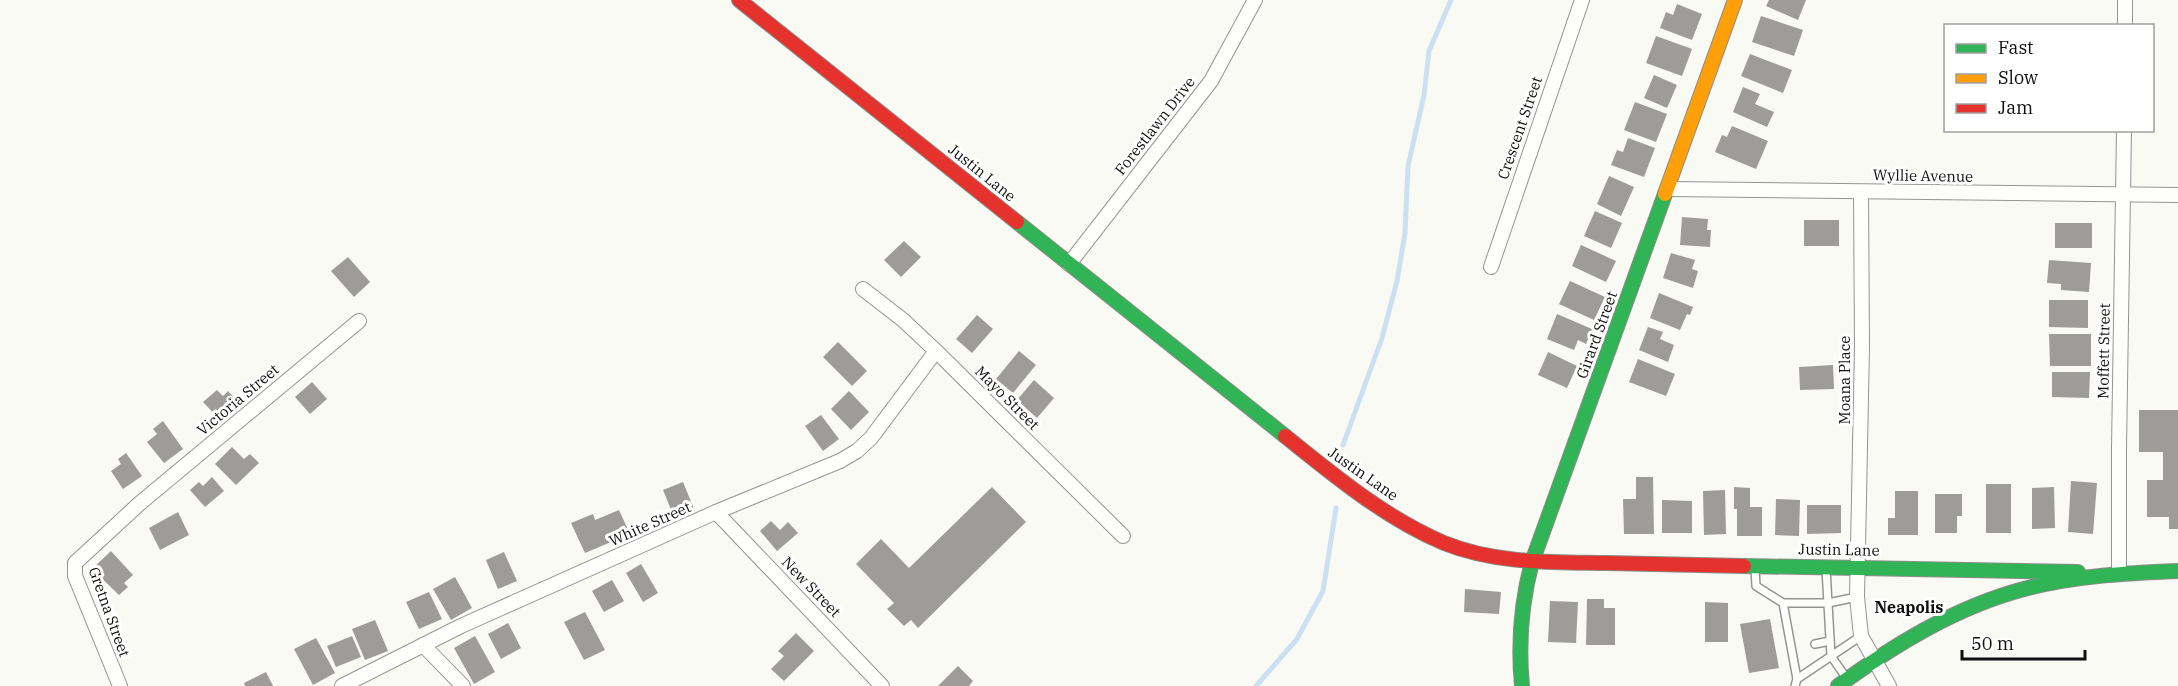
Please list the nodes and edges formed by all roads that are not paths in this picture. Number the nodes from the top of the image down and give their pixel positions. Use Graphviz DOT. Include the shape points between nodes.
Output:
graph roads {
  1 [pos="739,0"];
  2 [pos="1255,0"];
  3 [pos="1582,0"];
  4 [pos="1735,0"];
  5 [pos="2125,0"];
  6 [pos="2125,24"];
  7 [pos="2124,132"];
  8 [pos="1667,189"];
  9 [pos="1860,192"];
  10 [pos="2123,195"];
  11 [pos="2178,195"];
  12 [pos="1070,264"];
  13 [pos="1491,267"];
  14 [pos="863,289"];
  15 [pos="358,321"];
  16 [pos="936,351"];
  17 [pos="139,504"];
  18 [pos="716,512"];
  19 [pos="1123,536"];
  20 [pos="1532,562"];
  21 [pos="1755,565"];
  22 [pos="1826,567"];
  23 [pos="1857,568"];
  24 [pos="2178,571"];
  25 [pos="2120,573"];
  26 [pos="1857,597"];
  27 [pos="1784,603"];
  28 [pos="1828,603"];
  29 [pos="1861,636"];
  30 [pos="1830,641"];
  31 [pos="1815,644"];
  32 [pos="423,645"];
  33 [pos="1830,656"];
  34 [pos="1874,661"];
  35 [pos="1796,682"];
  36 [pos="1842,682"];
  37 [pos="120,686"];
  38 [pos="342,686"];
  39 [pos="463,686"];
  40 [pos="882,686"];
  41 [pos="1522,686"];
  42 [pos="1888,686"];
  1 -- 12 [label="main road, Justin Lane"];
  2 -- 12 [label="street, Forestlawn Drive" via="1211,81"];
  3 -- 13 [label="street, Crescent Street"];
  4 -- 8 [label="main road, Girard Street"];
  5 -- 6 [label="street"];
  7 -- 10 [label="street, Moffett Street"];
  8 -- 9 [label="street, Wyllie Avenue"];
  8 -- 20 [label="main road, Girard Street"];
  9 -- 10 [label="street, Wyllie Avenue"];
  9 -- 23 [label="street, Moana Place" via="1862,347"];
  10 -- 11 [label="street, Wyllie Avenue"];
  10 -- 25 [label="street, Moffett Street"];
  12 -- 20 [label="main road, Justin Lane" via="1380,508 1459,548"];
  14 -- 16 [label="street, Mayo Street"];
  15 -- 17 [label="street, Victoria Street"];
  16 -- 18 [label="street, White Street" via="857,451"];
  16 -- 19 [label="street, Mayo Street"];
  17 -- 37 [label="street, Gretna Street" via="75,563 75,576"];
  18 -- 32 [label="street, White Street"];
  18 -- 40 [label="street, New Street"];
  20 -- 21 [label="main road, Justin Lane"];
  20 -- 41 [label="main road, Girard Street" via="1521,610"];
  21 -- 22 [label="main road, Justin Lane"];
  21 -- 27 [label="lane" via="1756,586"];
  22 -- 23 [label="main road, Justin Lane"];
  22 -- 28 [label="lane"];
  23 -- 25 [label="main road, Justin Lane"];
  23 -- 26 [label="street, Moana Place"];
  24 -- 25 [label="main road"];
  25 -- 34 [label="main road" via="2049,583 2007,595 1957,615"];
  26 -- 28 [label="lane"];
  26 -- 29 [label="street, Moana Place"];
  27 -- 28 [label="lane"];
  27 -- 35 [label="lane" via="1795,647"];
  28 -- 30 [label="lane"];
  29 -- 33 [label="lane"];
  29 -- 34 [label="street"];
  30 -- 31 [label="lane"];
  30 -- 33 [label="lane"];
  32 -- 38 [label="street, White Street"];
  32 -- 39 [label="street"];
  33 -- 35 [label="lane"];
  33 -- 36 [label="lane"];
  34 -- 36 [label="main road"];
  34 -- 42 [label="street"];
}
